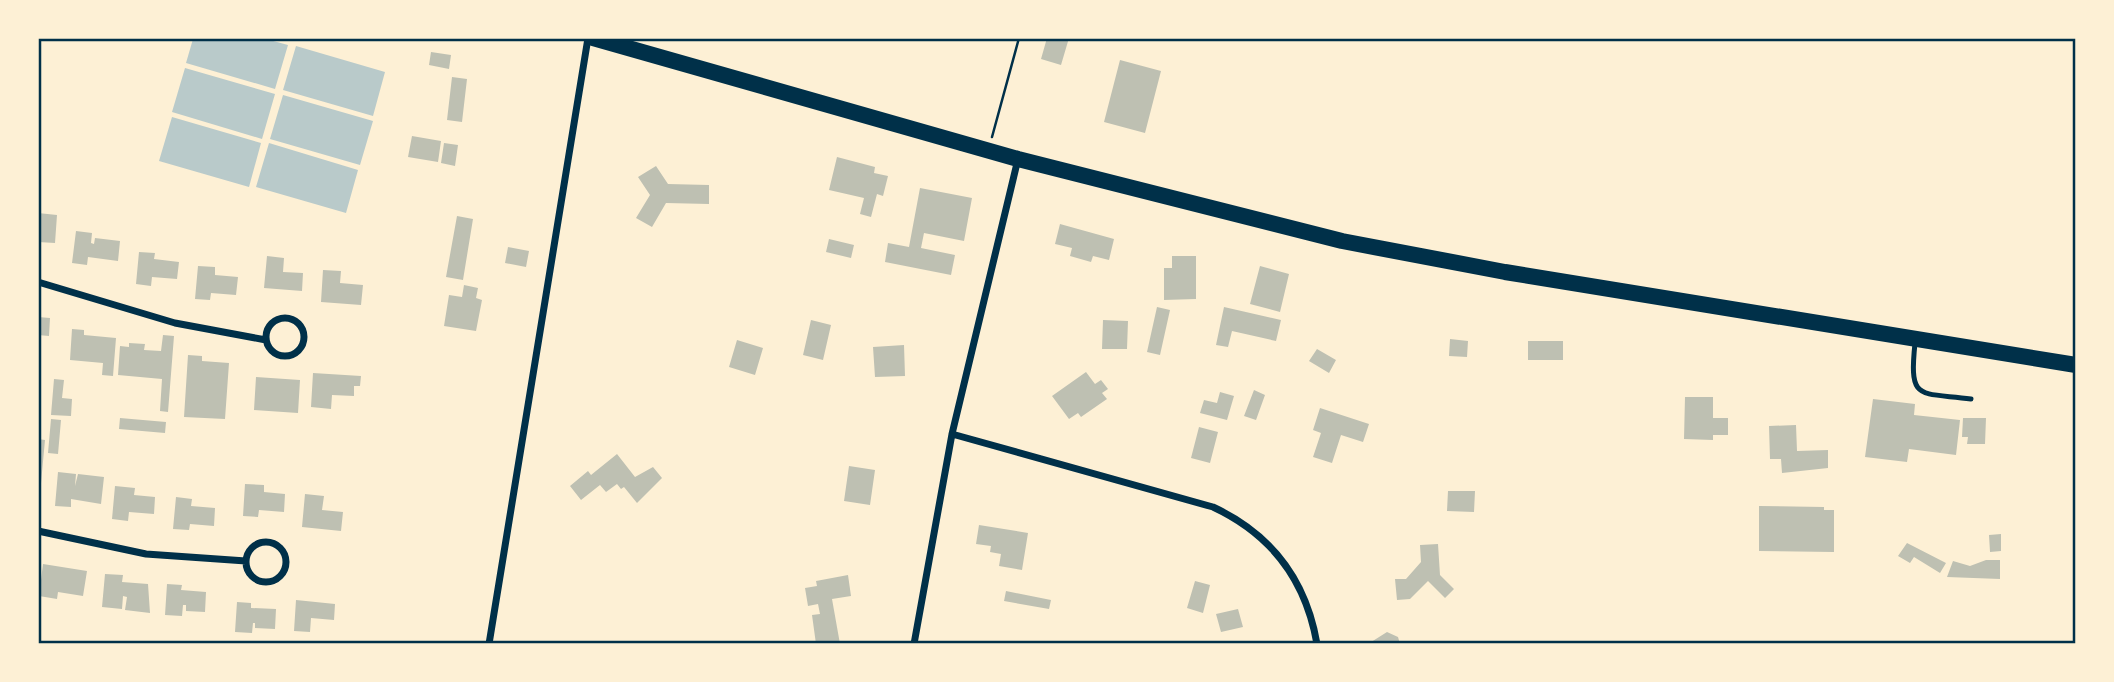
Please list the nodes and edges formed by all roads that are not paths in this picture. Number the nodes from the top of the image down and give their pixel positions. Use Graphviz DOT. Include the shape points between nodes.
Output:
graph roads {
  1 [pos="591,38"];
  2 [pos="1018,159"];
  3 [pos="38,282"];
  4 [pos="266,340"];
  5 [pos="1916,340"];
  6 [pos="2076,365"];
  7 [pos="1971,399"];
  8 [pos="952,434"];
  9 [pos="38,531"];
  10 [pos="246,561"];
  11 [pos="489,643"];
  12 [pos="914,643"];
  13 [pos="1317,643"];
  1 -- 2 [label="main road"];
  1 -- 11 [label="street"];
  2 -- 5 [label="main road" via="1342,241"];
  2 -- 8 [label="street"];
  3 -- 4 [label="street" via="154,318"];
  4 -- 4 [label="street" via="278,355 290,355 301,348 304,336 300,324 283,317 271,323"];
  5 -- 6 [label="main road"];
  5 -- 7 [label="lane" via="1912,377 1917,388"];
  8 -- 12 [label="street"];
  8 -- 13 [label="street" via="1228,514 1269,544 1293,574 1310,610"];
  9 -- 10 [label="street" via="146,554"];
  10 -- 10 [label="street" via="254,578 267,581 283,572 285,559 279,547 268,542 255,545"];
}
